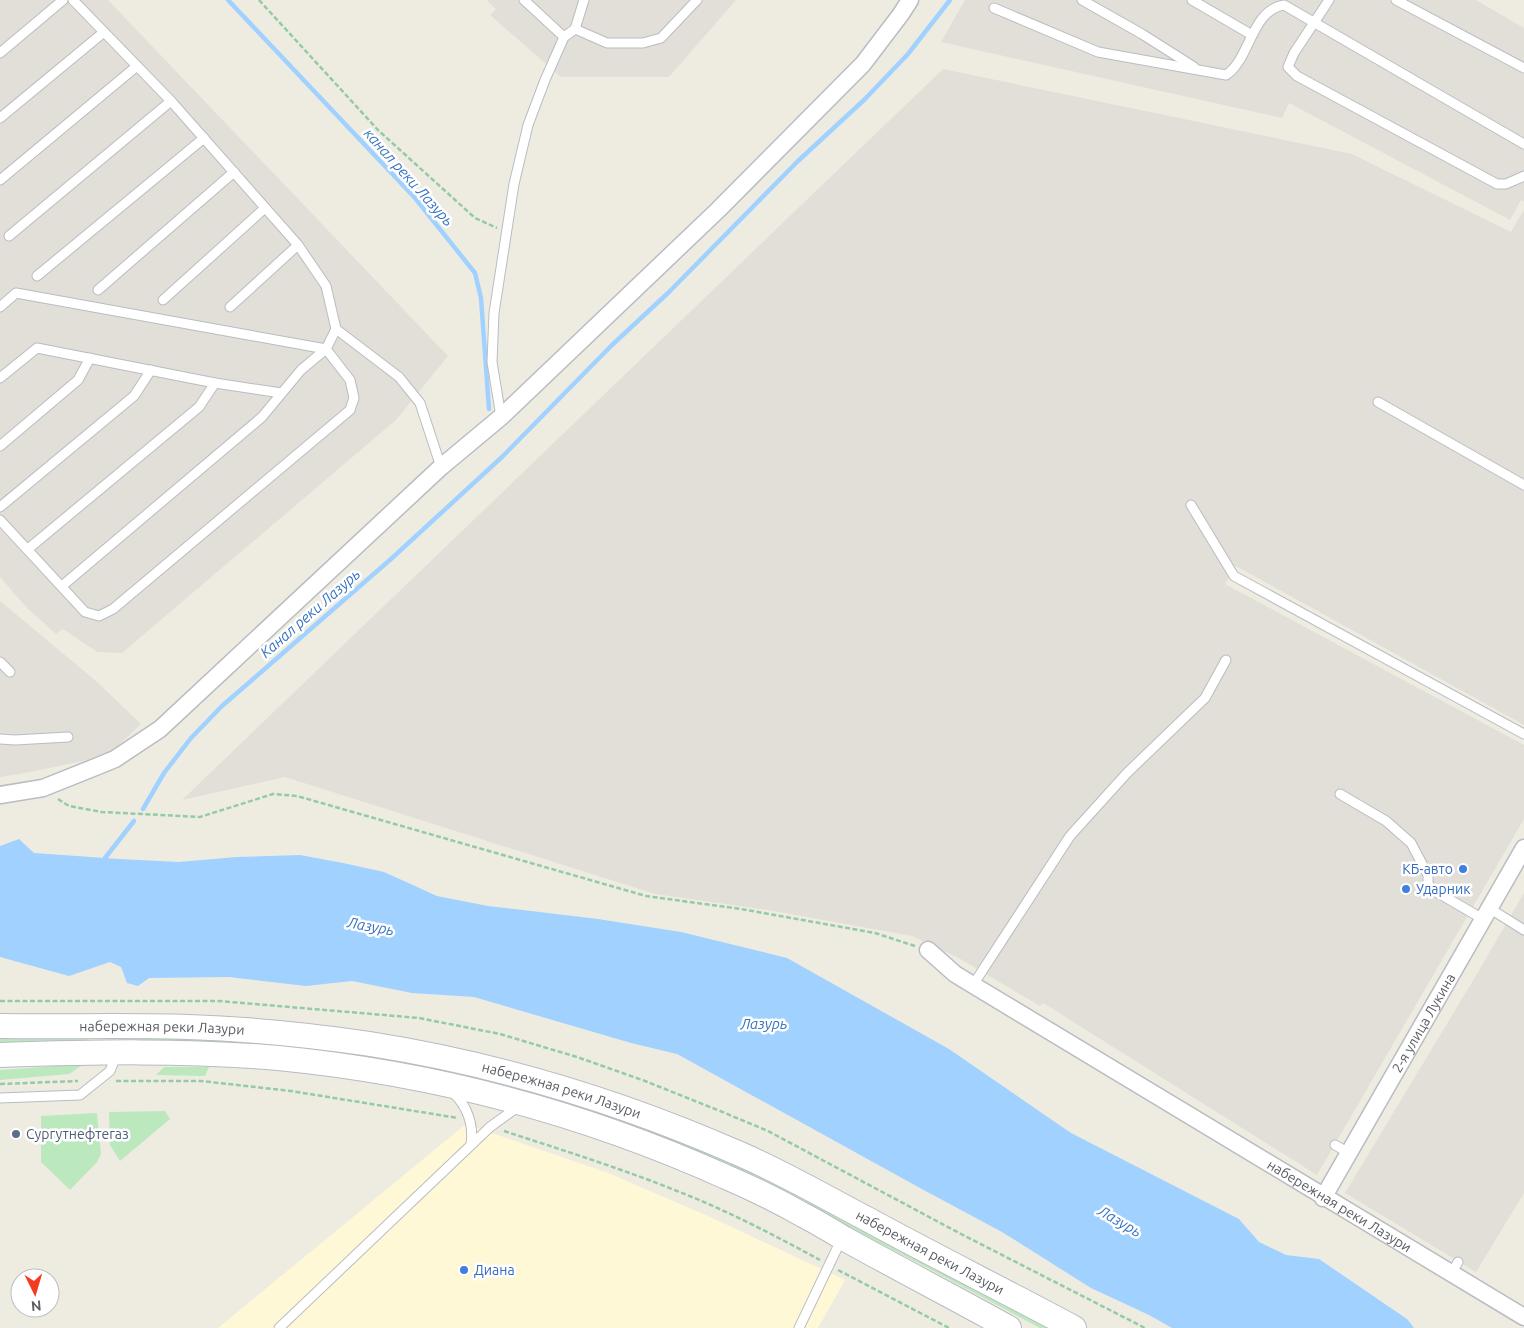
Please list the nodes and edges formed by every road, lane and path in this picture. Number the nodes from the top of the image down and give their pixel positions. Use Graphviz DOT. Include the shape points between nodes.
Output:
graph roads {
  1 [pos="63,0"];
  2 [pos="73,0"];
  3 [pos="259,0"];
  4 [pos="524,0"];
  5 [pos="584,0"];
  6 [pos="697,0"];
  7 [pos="910,0"];
  8 [pos="1082,0"];
  9 [pos="1192,0"];
  10 [pos="1330,0"];
  11 [pos="1396,0"];
  12 [pos="1284,3"];
  13 [pos="994,8"];
  14 [pos="1314,23"];
  15 [pos="575,29"];
  16 [pos="104,32"];
  17 [pos="1252,34"];
  18 [pos="564,37"];
  19 [pos="0,53"];
  20 [pos="137,66"];
  21 [pos="1524,68"];
  22 [pos="1198,70"];
  23 [pos="171,101"];
  24 [pos="0,118"];
  25 [pos="204,138"];
  26 [pos="1524,144"];
  27 [pos="234,172"];
  28 [pos="1524,176"];
  29 [pos="0,180"];
  30 [pos="265,208"];
  31 [pos="505,232"];
  32 [pos="9,236"];
  33 [pos="298,245"];
  34 [pos="37,276"];
  35 [pos="98,290"];
  36 [pos="163,300"];
  37 [pos="0,307"];
  38 [pos="230,307"];
  39 [pos="336,329"];
  40 [pos="326,349"];
  41 [pos="90,358"];
  42 [pos="151,370"];
  43 [pos="0,378"];
  44 [pos="215,383"];
  45 [pos="282,393"];
  46 [pos="1378,402"];
  47 [pos="501,416"];
  48 [pos="0,446"];
  49 [pos="441,467"];
  50 [pos="1524,485"];
  51 [pos="1191,505"];
  52 [pos="0,507"];
  53 [pos="0,520"];
  54 [pos="28,549"];
  55 [pos="62,586"];
  56 [pos="1226,660"];
  57 [pos="0,662"];
  58 [pos="10,672"];
  59 [pos="1524,734"];
  60 [pos="68,737"];
  61 [pos="0,739"];
  62 [pos="44,788"];
  63 [pos="1340,794"];
  64 [pos="0,795"];
  65 [pos="1524,848"];
  66 [pos="1486,914"];
  67 [pos="1524,930"];
  68 [pos="928,950"];
  69 [pos="973,985"];
  70 [pos="0,1026"];
  71 [pos="88,1027"];
  72 [pos="132,1027"];
  73 [pos="89,1052"];
  74 [pos="124,1052"];
  75 [pos="0,1055"];
  76 [pos="98,1081"];
  77 [pos="0,1084"];
  78 [pos="444,1084"];
  79 [pos="0,1098"];
  80 [pos="523,1103"];
  81 [pos="469,1120"];
  82 [pos="490,1126"];
  83 [pos="468,1147"];
  84 [pos="1323,1198"];
  85 [pos="842,1238"];
  86 [pos="830,1266"];
  87 [pos="1524,1318"];
  88 [pos="280,1328"];
  89 [pos="799,1328"];
  90 [pos="949,1328"];
  91 [pos="1009,1328"];
  92 [pos="1074,1328"];
  1 -- 19 [label="lane"];
  2 -- 16 [label="lane"];
  3 -- 31 [label="path" via="378,130 475,218"];
  4 -- 18 [label="lane"];
  5 -- 15 [label="lane"];
  6 -- 15 [label="lane" via="661,38 643,43 607,43"];
  7 -- 47 [label="street" via="863,64 718,210"];
  8 -- 22 [label="lane"];
  9 -- 17 [label="lane"];
  10 -- 14 [label="lane"];
  11 -- 21 [label="lane"];
  12 -- 14 [label="lane"];
  12 -- 17 [label="lane" via="1274,7"];
  13 -- 22 [label="lane" via="1098,52"];
  14 -- 26 [label="lane"];
  14 -- 28 [label="lane" via="1288,67 1297,76 1497,184 1506,184"];
  15 -- 18 [label="lane"];
  16 -- 20 [label="lane"];
  16 -- 24 [label="lane"];
  17 -- 22 [label="lane" via="1234,70 1226,75"];
  18 -- 31 [label="lane" via="528,125"];
  20 -- 23 [label="lane"];
  20 -- 29 [label="lane"];
  23 -- 25 [label="lane"];
  23 -- 32 [label="lane"];
  25 -- 27 [label="lane"];
  25 -- 34 [label="lane"];
  27 -- 30 [label="lane"];
  27 -- 35 [label="lane"];
  30 -- 33 [label="lane"];
  30 -- 36 [label="lane"];
  31 -- 47 [label="lane" via="494,313 492,362"];
  33 -- 38 [label="lane"];
  33 -- 39 [label="lane" via="326,286"];
  37 -- 40 [label="lane" via="16,293"];
  39 -- 40 [label="lane"];
  39 -- 49 [label="lane" via="399,377 420,402"];
  40 -- 45 [label="lane" via="301,370"];
  40 -- 55 [label="lane" via="350,380 354,398 350,410 113,609 99,616 85,612"];
  41 -- 42 [label="lane"];
  41 -- 43 [label="lane" via="36,348"];
  41 -- 48 [label="lane" via="78,380"];
  42 -- 44 [label="lane"];
  42 -- 52 [label="lane" via="134,396"];
  44 -- 45 [label="lane"];
  44 -- 54 [label="lane" via="199,407"];
  45 -- 55 [label="lane" via="262,417"];
  46 -- 50 [label="lane"];
  47 -- 49 [label="street"];
  49 -- 62 [label="street" via="160,728 115,759"];
  51 -- 59 [label="lane" via="1234,576"];
  53 -- 54 [label="lane"];
  54 -- 55 [label="lane"];
  56 -- 69 [label="lane" via="1205,698 1127,773 1070,836"];
  57 -- 58 [label="lane"];
  60 -- 61 [label="lane"];
  62 -- 64 [label="street"];
  62 -- 68 [label="path" via="68,806 102,812 200,817 273,794 297,796 646,896 875,933"];
  63 -- 66 [label="lane" via="1386,821 1411,842 1433,890"];
  65 -- 66 [label="street, 2-я улица Лукина"];
  66 -- 67 [label="lane"];
  66 -- 84 [label="street, 2-я улица Лукина" via="1342,1149"];
  68 -- 69 [label="street, набережная реки Лазури"];
  69 -- 84 [label="street, набережная реки Лазури"];
  70 -- 71 [label="main road, набережная реки Лазури"];
  71 -- 72 [label="main road, набережная реки Лазури"];
  71 -- 73 [label="main road" via="96,1038 96,1045"];
  72 -- 74 [label="main road" via="123,1039"];
  72 -- 92 [label="main road, набережная реки Лазури" via="237,1030 367,1044 521,1076 596,1099 670,1125 766,1166"];
  73 -- 74 [label="main road, набережная реки Лазури"];
  73 -- 75 [label="main road, набережная реки Лазури"];
  74 -- 76 [label="lane" via="110,1072"];
  74 -- 78 [label="main road, набережная реки Лазури" via="292,1060 372,1070"];
  76 -- 77 [label="path"];
  76 -- 79 [label="lane" via="80,1095"];
  76 -- 81 [label="path" via="201,1081 291,1090"];
  78 -- 80 [label="main road, набережная реки Лазури"];
  78 -- 81 [label="lane" via="465,1106"];
  80 -- 82 [label="lane"];
  80 -- 85 [label="main road, набережная реки Лазури" via="610,1130 703,1167 778,1201"];
  81 -- 83 [label="lane" via="472,1129"];
  82 -- 83 [label="lane"];
  82 -- 86 [label="path" via="678,1191 774,1235"];
  83 -- 88 [label="lane"];
  84 -- 87 [label="street, набережная реки Лазури" via="1455,1268"];
  85 -- 86 [label="lane"];
  85 -- 91 [label="main road, набережная реки Лазури"];
  86 -- 89 [label="lane"];
  86 -- 90 [label="path"];
}
